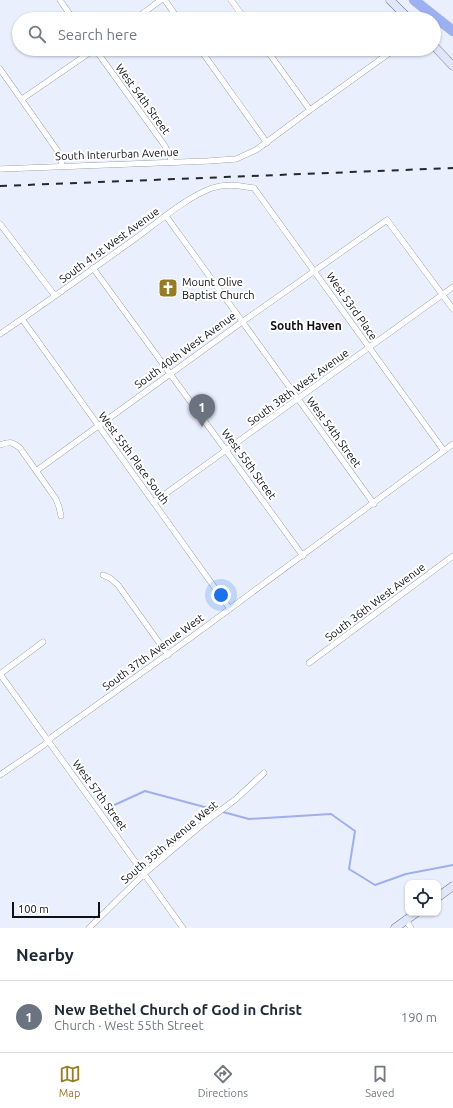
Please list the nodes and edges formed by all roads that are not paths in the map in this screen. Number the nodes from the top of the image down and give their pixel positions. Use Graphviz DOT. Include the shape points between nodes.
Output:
graph roads {
  1 [pos="60,0"];
  2 [pos="161,0"];
  3 [pos="165,0"];
  4 [pos="231,0"];
  5 [pos="390,0"];
  6 [pos="414,0"];
  7 [pos="68,12"];
  8 [pos="145,12"];
  9 [pos="173,12"];
  10 [pos="240,12"];
  11 [pos="403,12"];
  12 [pos="429,12"];
  13 [pos="441,21"];
  14 [pos="453,31"];
  15 [pos="441,53"];
  16 [pos="85,56"];
  17 [pos="100,56"];
  18 [pos="205,56"];
  19 [pos="271,56"];
  20 [pos="385,56"];
  21 [pos="453,66"];
  22 [pos="0,69"];
  23 [pos="22,99"];
  24 [pos="310,110"];
  25 [pos="267,143"];
  26 [pos="172,162"];
  27 [pos="62,166"];
  28 [pos="0,169"];
  29 [pos="236,185"];
  30 [pos="166,216"];
  31 [pos="0,224"];
  32 [pos="93,268"];
  33 [pos="314,270"];
  34 [pos="453,287"];
  35 [pos="443,294"];
  36 [pos="55,296"];
  37 [pos="453,309"];
  38 [pos="22,319"];
  39 [pos="242,322"];
  40 [pos="0,334"];
  41 [pos="370,348"];
  42 [pos="171,374"];
  43 [pos="298,400"];
  44 [pos="98,425"];
  45 [pos="453,444"];
  46 [pos="0,445"];
  47 [pos="227,451"];
  48 [pos="444,451"];
  49 [pos="36,471"];
  50 [pos="154,502"];
  51 [pos="374,504"];
  52 [pos="61,516"];
  53 [pos="302,556"];
  54 [pos="453,556"];
  55 [pos="103,575"];
  56 [pos="230,609"];
  57 [pos="43,642"];
  58 [pos="168,655"];
  59 [pos="309,663"];
  60 [pos="0,674"];
  61 [pos="48,741"];
  62 [pos="264,773"];
  63 [pos="0,775"];
  64 [pos="144,874"];
  65 [pos="453,886"];
  66 [pos="441,895"];
  67 [pos="412,916"];
  68 [pos="406,920"];
  69 [pos="89,928"];
  70 [pos="183,928"];
  71 [pos="395,928"];
  72 [pos="411,928"];
  1 -- 7 [label="street"];
  2 -- 8 [label="street"];
  3 -- 9 [label="street"];
  4 -- 10 [label="street"];
  5 -- 11 [label="street"];
  6 -- 12 [label="highway"];
  13 -- 14 [label="highway"];
  15 -- 21 [label="street"];
  16 -- 23 [label="street"];
  17 -- 26 [label="street, West 54th Street" via="165,146"];
  18 -- 25 [label="street"];
  19 -- 24 [label="street"];
  20 -- 24 [label="street"];
  22 -- 23 [label="street"];
  23 -- 27 [label="street" via="57,150"];
  24 -- 25 [label="street"];
  25 -- 26 [label="street, South Interurban Avenue" via="236,159"];
  26 -- 27 [label="street, South Interurban Avenue"];
  27 -- 28 [label="street, South Interurban Avenue"];
  29 -- 30 [label="street, South 41st West Avenue" via="212,188"];
  29 -- 33 [label="street, West 53rd Place" via="254,188"];
  30 -- 32 [label="street, South 41st West Avenue"];
  30 -- 39 [label="street, West 54th Street"];
  31 -- 36 [label="street"];
  32 -- 36 [label="street, South 41st West Avenue"];
  32 -- 42 [label="street, West 55th Street"];
  33 -- 35 [label="street, South 40th West Avenue" via="387,220"];
  33 -- 39 [label="street, South 40th West Avenue"];
  33 -- 41 [label="street, West 53rd Place"];
  34 -- 35 [label="street, South 38th West Avenue"];
  35 -- 37 [label="street"];
  35 -- 41 [label="street, South 38th West Avenue"];
  36 -- 38 [label="street, South 41st West Avenue"];
  38 -- 40 [label="street, South 41st West Avenue"];
  38 -- 44 [label="street, West 55th Place South"];
  39 -- 42 [label="street, South 40th West Avenue"];
  39 -- 43 [label="street, West 54th Street"];
  41 -- 43 [label="street, South 38th West Avenue"];
  41 -- 48 [label="street, West 53rd Place"];
  42 -- 44 [label="street, South 40th West Avenue"];
  42 -- 47 [label="street, West 55th Street"];
  43 -- 47 [label="street, South 38th West Avenue"];
  43 -- 51 [label="street, West 54th Street"];
  44 -- 49 [label="street, South 40th West Avenue"];
  44 -- 50 [label="street, West 55th Place South"];
  45 -- 48 [label="street, South 37th Avenue West"];
  46 -- 49 [label="street" via="13,442"];
  47 -- 50 [label="street, South 38th West Avenue"];
  47 -- 53 [label="street, West 55th Street"];
  48 -- 51 [label="street, South 37th Avenue West"];
  49 -- 52 [label="street" via="56,499"];
  50 -- 56 [label="street, West 55th Place South"];
  51 -- 53 [label="street, South 37th Avenue West"];
  53 -- 56 [label="street, South 37th Avenue West"];
  54 -- 59 [label="street, South 36th West Avenue"];
  55 -- 58 [label="street" via="118,585"];
  56 -- 58 [label="street, South 37th Avenue West"];
  57 -- 60 [label="street"];
  58 -- 61 [label="street, South 37th Avenue West"];
  60 -- 61 [label="street, West 57th Street"];
  61 -- 63 [label="street, South 37th Avenue West"];
  61 -- 64 [label="street, West 57th Street"];
  62 -- 64 [label="street, South 35th Avenue West"];
  64 -- 69 [label="street, South 35th Avenue West"];
  64 -- 70 [label="street, West 57th Street"];
  65 -- 66 [label="street"];
  67 -- 68 [label="street"];
  68 -- 71 [label="street"];
  68 -- 72 [label="street"];
}
